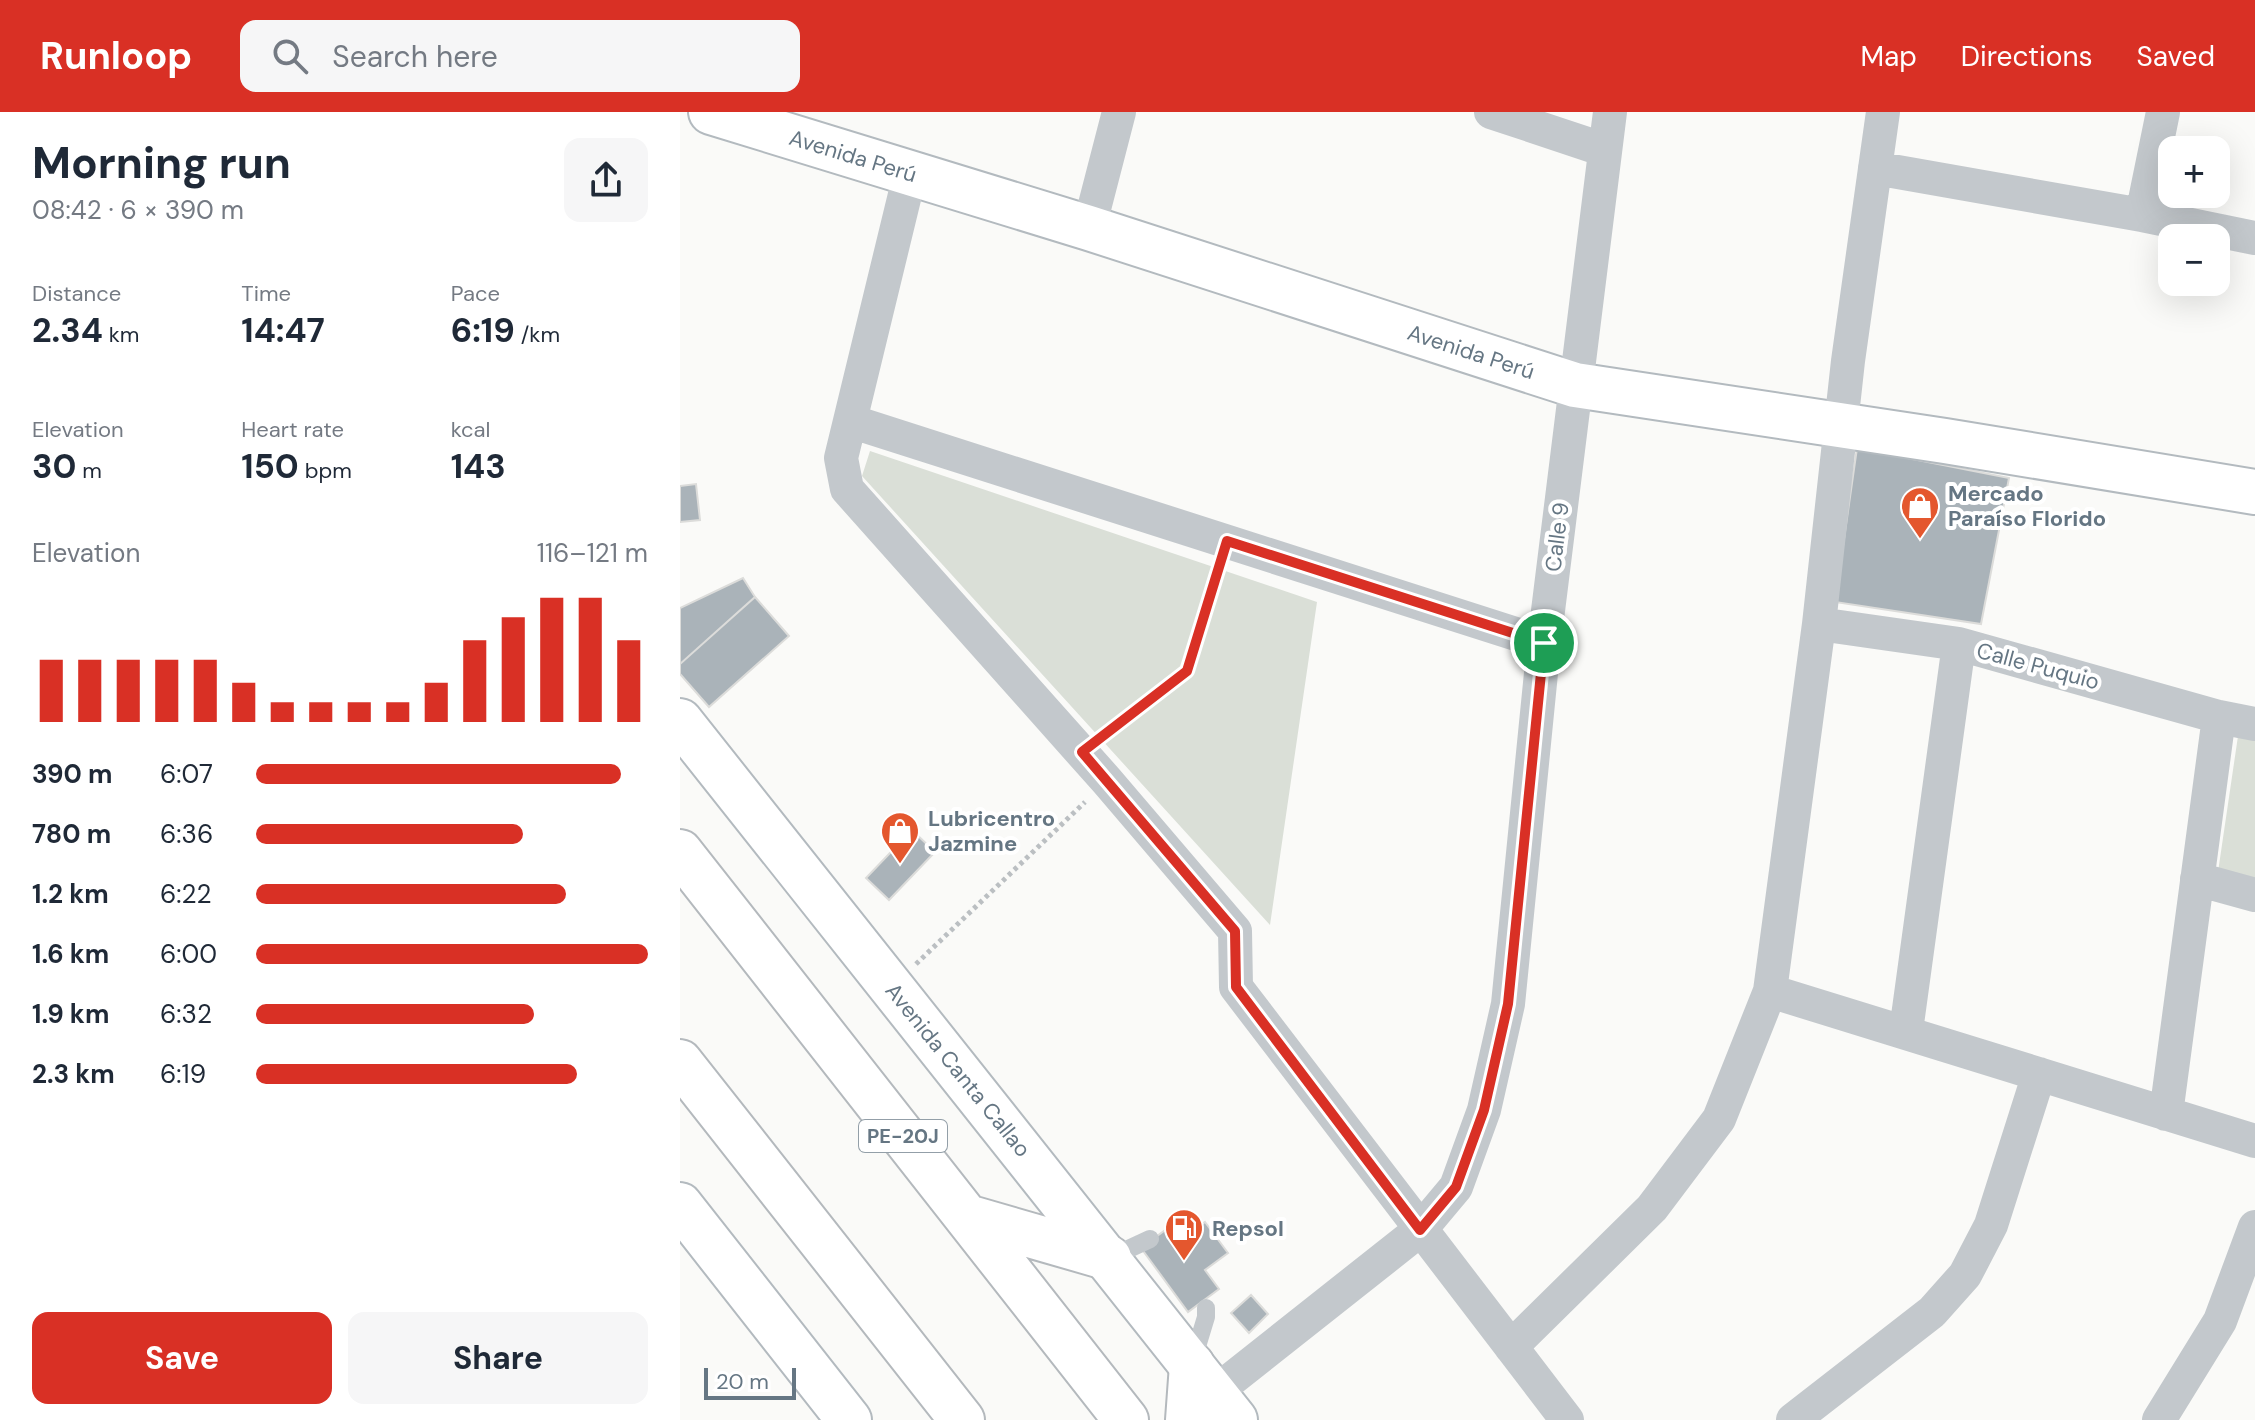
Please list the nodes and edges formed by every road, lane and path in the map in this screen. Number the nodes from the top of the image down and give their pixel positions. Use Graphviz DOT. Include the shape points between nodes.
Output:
graph roads {
  1 [pos="711,112"];
  2 [pos="1119,112"];
  3 [pos="1491,112"];
  4 [pos="1610,112"];
  5 [pos="1883,112"];
  6 [pos="2163,112"];
  7 [pos="1605,150"];
  8 [pos="1875,168"];
  9 [pos="910,174"];
  10 [pos="2142,215"];
  11 [pos="1089,228"];
  12 [pos="2255,238"];
  13 [pos="1575,385"];
  14 [pos="850,421"];
  15 [pos="1841,427"];
  16 [pos="2255,492"];
  17 [pos="1227,541"];
  18 [pos="1819,624"];
  19 [pos="1544,643"];
  20 [pos="1959,644"];
  21 [pos="2219,717"];
  22 [pos="680,721"];
  23 [pos="2255,724"];
  24 [pos="1082,752"];
  25 [pos="1107,781"];
  26 [pos="680,852"];
  27 [pos="2197,879"];
  28 [pos="2255,895"];
  29 [pos="892,987"];
  30 [pos="1770,991"];
  31 [pos="1906,1031"];
  32 [pos="680,1062"];
  33 [pos="2039,1074"];
  34 [pos="2166,1114"];
  35 [pos="2255,1141"];
  36 [pos="680,1205"];
  37 [pos="967,1217"];
  38 [pos="2255,1227"];
  39 [pos="1420,1230"];
  40 [pos="1150,1239"];
  41 [pos="1109,1258"];
  42 [pos="1206,1308"];
  43 [pos="1511,1347"];
  44 [pos="1208,1400"];
  45 [pos="849,1420"];
  46 [pos="962,1420"];
  47 [pos="1126,1420"];
  48 [pos="1567,1420"];
  49 [pos="1793,1420"];
  50 [pos="2159,1420"];
  1 -- 9 [label="main road, Avenida Perú"];
  2 -- 11 [label="street"];
  3 -- 7 [label="street"];
  4 -- 7 [label="street, Calle 9"];
  5 -- 8 [label="street"];
  6 -- 10 [label="street"];
  7 -- 13 [label="street, Calle 9"];
  8 -- 10 [label="street"];
  8 -- 15 [label="street"];
  9 -- 11 [label="main road, Avenida Perú"];
  9 -- 14 [label="street"];
  10 -- 12 [label="street"];
  11 -- 13 [label="main road, Avenida Perú"];
  13 -- 15 [label="main road, Avenida Perú"];
  13 -- 19 [label="street, Calle 9"];
  14 -- 17 [label="street"];
  14 -- 24 [label="street" via="841,458 847,489"];
  15 -- 16 [label="main road, Avenida Perú"];
  15 -- 18 [label="street"];
  17 -- 19 [label="street"];
  17 -- 24 [label="path" via="1187,671"];
  18 -- 20 [label="street, Calle Puquio"];
  18 -- 30 [label="street"];
  19 -- 39 [label="street, Calle 9" via="1508,1004 1484,1110 1456,1187"];
  20 -- 21 [label="street, Calle Puquio"];
  20 -- 31 [label="street"];
  21 -- 23 [label="street, Calle Puquio"];
  21 -- 27 [label="street"];
  22 -- 29 [label="main road, Avenida Canta Callao"];
  24 -- 25 [label="street"];
  25 -- 29 [label="path"];
  25 -- 39 [label="street" via="1235,931 1236,987"];
  26 -- 37 [label="main road, PE-20J"];
  27 -- 28 [label="street"];
  27 -- 34 [label="street"];
  29 -- 41 [label="main road, Avenida Canta Callao"];
  30 -- 31 [label="street"];
  30 -- 43 [label="street" via="1719,1119 1652,1208"];
  31 -- 33 [label="street"];
  32 -- 46 [label="main road"];
  33 -- 34 [label="street"];
  33 -- 49 [label="street" via="1991,1225 1965,1275 1932,1312"];
  34 -- 35 [label="street"];
  36 -- 45 [label="main road"];
  37 -- 41 [label="main road"];
  37 -- 47 [label="main road, PE-20J"];
  38 -- 50 [label="street" via="2220,1321"];
  39 -- 43 [label="street"];
  39 -- 44 [label="street, Calle 9"];
  40 -- 41 [label="lane"];
  41 -- 44 [label="main road, Avenida Canta Callao"];
  42 -- 44 [label="lane"];
  43 -- 48 [label="street"];
}
